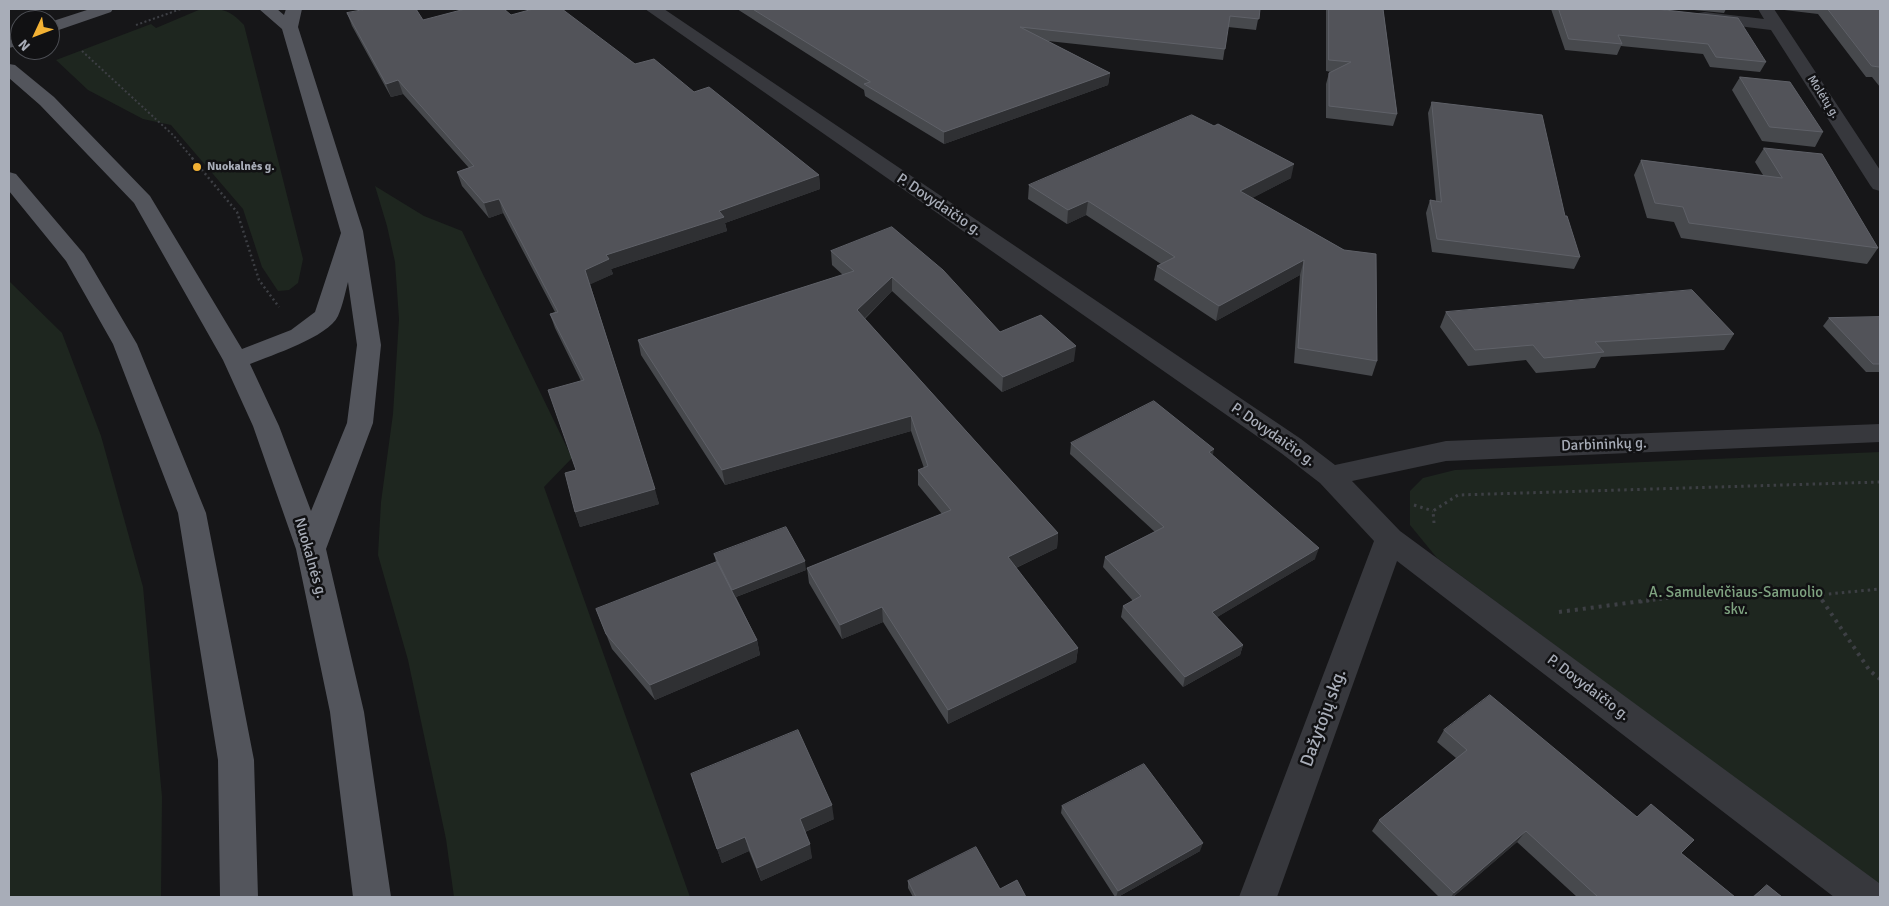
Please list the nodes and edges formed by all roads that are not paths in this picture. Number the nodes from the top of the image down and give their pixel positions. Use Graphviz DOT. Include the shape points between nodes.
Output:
graph roads {
  1 [pos="105,9"];
  2 [pos="267,9"];
  3 [pos="654,9"];
  4 [pos="1690,16"];
  5 [pos="1771,17"];
  6 [pos="292,18"];
  7 [pos="60,25"];
  8 [pos="9,69"];
  9 [pos="9,178"];
  10 [pos="1880,185"];
  11 [pos="352,231"];
  12 [pos="236,360"];
  13 [pos="1880,433"];
  14 [pos="1330,476"];
  15 [pos="1390,539"];
  16 [pos="311,549"];
  17 [pos="240,897"];
  18 [pos="372,897"];
  19 [pos="1258,897"];
  20 [pos="1864,897"];
  1 -- 7 [label="main road"];
  2 -- 6 [label="main road"];
  3 -- 14 [label="street, P. Dovydaičio g." via="1291,446"];
  4 -- 5 [label="street"];
  5 -- 10 [label="street, Molėtų g."];
  6 -- 11 [label="main road"];
  8 -- 12 [label="main road, Nuokalnės g." via="47,101 143,200"];
  9 -- 17 [label="main road" via="76,259 125,344 192,513 236,760"];
  11 -- 12 [label="main road" via="326,316 300,335"];
  11 -- 16 [label="main road" via="369,345 360,423"];
  12 -- 16 [label="main road, Nuokalnės g." via="266,426"];
  13 -- 14 [label="street, Darbininkų g." via="1446,451"];
  14 -- 15 [label="street, P. Dovydaičio g."];
  15 -- 19 [label="street, Dažytojų skg."];
  15 -- 20 [label="street, P. Dovydaičio g."];
  16 -- 18 [label="main road, Nuokalnės g." via="347,712"];
}
